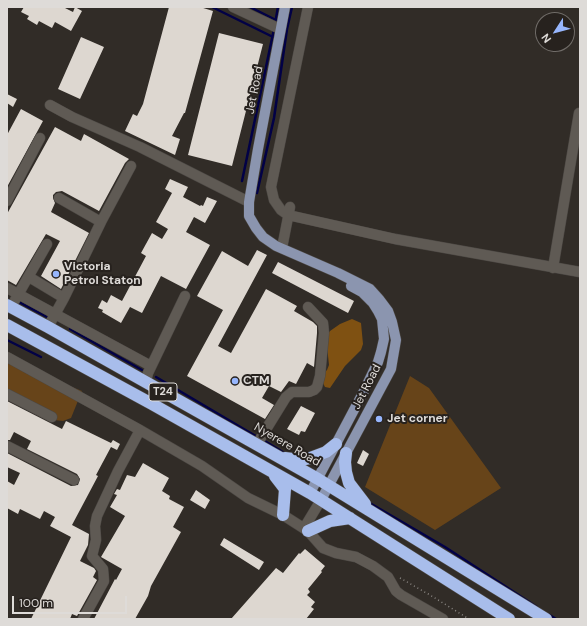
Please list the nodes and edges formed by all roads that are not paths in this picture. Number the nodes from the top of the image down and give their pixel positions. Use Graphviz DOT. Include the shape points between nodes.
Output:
graph roads {
  1 [pos="234,7"];
  2 [pos="285,7"];
  3 [pos="308,7"];
  4 [pos="280,29"];
  5 [pos="50,105"];
  6 [pos="579,114"];
  7 [pos="40,138"];
  8 [pos="131,166"];
  9 [pos="59,198"];
  10 [pos="7,201"];
  11 [pos="249,202"];
  12 [pos="289,211"];
  13 [pos="101,222"];
  14 [pos="47,244"];
  15 [pos="282,248"];
  16 [pos="313,262"];
  17 [pos="553,268"];
  18 [pos="580,272"];
  19 [pos="29,277"];
  20 [pos="7,288"];
  21 [pos="18,294"];
  22 [pos="186,296"];
  23 [pos="64,298"];
  24 [pos="9,306"];
  25 [pos="308,307"];
  26 [pos="55,314"];
  27 [pos="7,325"];
  28 [pos="48,327"];
  29 [pos="7,358"];
  30 [pos="151,366"];
  31 [pos="146,382"];
  32 [pos="7,394"];
  33 [pos="52,417"];
  34 [pos="140,430"];
  35 [pos="257,444"];
  36 [pos="336,444"];
  37 [pos="7,446"];
  38 [pos="346,453"];
  39 [pos="276,455"];
  40 [pos="273,472"];
  41 [pos="318,479"];
  42 [pos="74,480"];
  43 [pos="328,486"];
  44 [pos="307,497"];
  45 [pos="321,500"];
  46 [pos="374,514"];
  47 [pos="283,515"];
  48 [pos="350,518"];
  49 [pos="306,529"];
  50 [pos="83,619"];
  51 [pos="444,619"];
  52 [pos="509,619"];
  53 [pos="546,619"];
  1 -- 4 [label="street"];
  2 -- 4 [label="main road, Jet Road"];
  3 -- 12 [label="street" via="271,187 276,205 281,210"];
  4 -- 11 [label="main road, Jet Road"];
  5 -- 11 [label="street"];
  6 -- 17 [label="street"];
  7 -- 10 [label="street"];
  8 -- 13 [label="street"];
  9 -- 13 [label="street"];
  11 -- 15 [label="main road, Jet Road" via="249,216 256,228 263,237"];
  12 -- 15 [label="street"];
  12 -- 17 [label="street" via="395,239"];
  13 -- 23 [label="street"];
  14 -- 19 [label="street"];
  15 -- 16 [label="main road, Jet Road"];
  16 -- 36 [label="main road, Jet Road" via="362,292 373,303 382,319 384,339 378,362"];
  16 -- 38 [label="main road, Jet Road" via="370,289 388,311 396,340 391,369"];
  17 -- 18 [label="street"];
  19 -- 21 [label="street"];
  19 -- 23 [label="street"];
  20 -- 21 [label="street"];
  21 -- 24 [label="street"];
  21 -- 26 [label="street"];
  22 -- 30 [label="street"];
  23 -- 26 [label="street"];
  24 -- 28 [label="highway, Nyerere Road / T24"];
  25 -- 35 [label="street" via="323,322 317,387 309,392 292,392 286,397"];
  26 -- 28 [label="street"];
  26 -- 30 [label="street"];
  27 -- 40 [label="highway, T24"];
  28 -- 31 [label="highway, Nyerere Road / T24"];
  29 -- 34 [label="street"];
  30 -- 31 [label="street"];
  31 -- 35 [label="highway, Nyerere Road / T24"];
  32 -- 33 [label="street"];
  34 -- 47 [label="street" via="202,466 248,498"];
  34 -- 50 [label="street" via="97,516 92,556 103,569 104,581"];
  35 -- 39 [label="highway, Nyerere Road / T24"];
  36 -- 39 [label="highway" via="319,456 300,460"];
  36 -- 41 [label="main road, Jet Road"];
  37 -- 42 [label="street"];
  38 -- 43 [label="main road, Jet Road"];
  38 -- 46 [label="highway" via="349,483"];
  39 -- 41 [label="highway, Nyerere Road / T24"];
  40 -- 44 [label="highway, T24"];
  40 -- 47 [label="highway" via="285,489"];
  41 -- 43 [label="highway, Nyerere Road / T24"];
  41 -- 44 [label="main road, Jet Road"];
  43 -- 45 [label="main road, Jet Road"];
  43 -- 46 [label="highway, Nyerere Road / T24"];
  44 -- 45 [label="highway, T24"];
  45 -- 48 [label="highway, T24"];
  45 -- 49 [label="street, Jet Road"];
  46 -- 53 [label="highway, Nyerere Road / T24"];
  47 -- 49 [label="street"];
  48 -- 49 [label="highway"];
  48 -- 52 [label="highway, T24"];
  49 -- 51 [label="street" via="323,548 336,554 356,557 373,566 388,577 401,595"];
}
